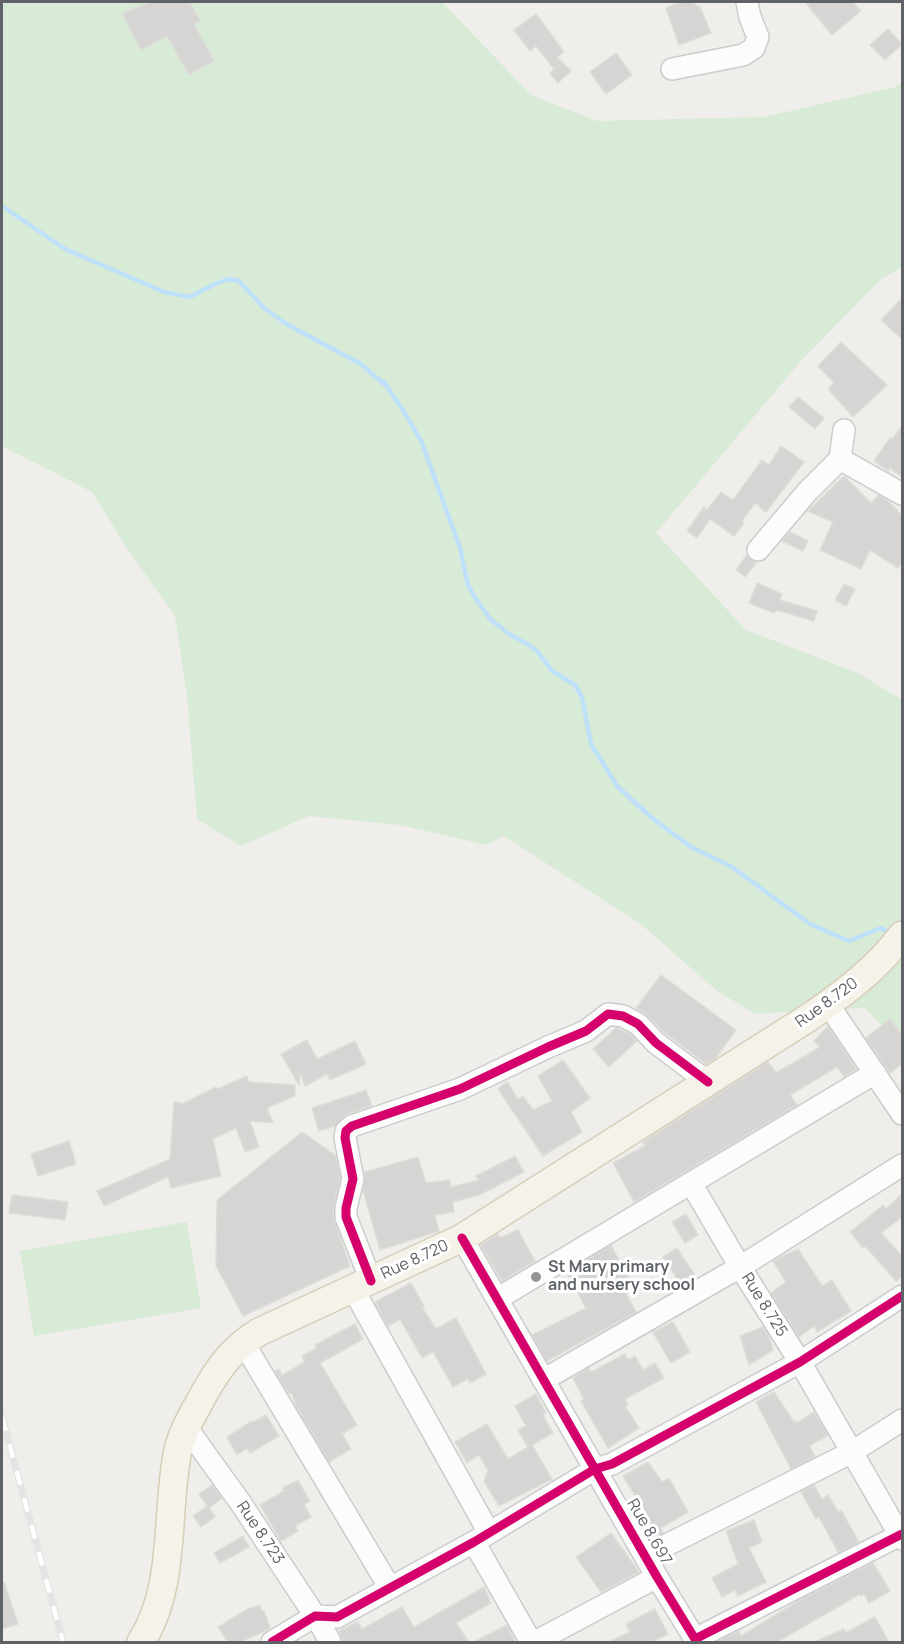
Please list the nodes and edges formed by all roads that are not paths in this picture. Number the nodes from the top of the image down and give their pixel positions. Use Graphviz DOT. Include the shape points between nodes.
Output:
graph roads {
  1 [pos="747,2"];
  2 [pos="672,69"];
  3 [pos="844,430"];
  4 [pos="840,459"];
  5 [pos="903,494"];
  6 [pos="758,550"];
  7 [pos="898,941"];
  8 [pos="828,1004"];
  9 [pos="874,1073"];
  10 [pos="708,1082"];
  11 [pos="903,1114"];
  12 [pos="903,1165"];
  13 [pos="691,1183"];
  14 [pos="462,1238"];
  15 [pos="740,1267"];
  16 [pos="362,1285"];
  17 [pos="903,1296"];
  18 [pos="497,1299"];
  19 [pos="243,1342"];
  20 [pos="800,1362"];
  21 [pos="543,1380"];
  22 [pos="903,1420"];
  23 [pos="186,1427"];
  24 [pos="852,1452"];
  25 [pos="595,1469"];
  26 [pos="481,1536"];
  27 [pos="902,1536"];
  28 [pos="645,1556"];
  29 [pos="657,1577"];
  30 [pos="390,1588"];
  31 [pos="315,1616"];
  32 [pos="696,1641"];
  33 [pos="141,1642"];
  34 [pos="272,1642"];
  35 [pos="330,1642"];
  36 [pos="533,1642"];
  1 -- 2 [label="street" via="758,38 754,48 743,55"];
  3 -- 4 [label="street"];
  4 -- 5 [label="street"];
  4 -- 6 [label="street"];
  7 -- 8 [label="main road, Rue 8.720" via="862,978"];
  8 -- 9 [label="street"];
  8 -- 10 [label="main road, Rue 8.720"];
  9 -- 11 [label="street"];
  9 -- 13 [label="street"];
  10 -- 14 [label="main road, Rue 8.720"];
  10 -- 16 [label="street" via="656,1043 638,1024 608,1014 586,1031 460,1089 352,1126 345,1138 353,1179 346,1217"];
  12 -- 15 [label="street"];
  13 -- 15 [label="street"];
  13 -- 18 [label="street"];
  14 -- 16 [label="main road, Rue 8.720"];
  14 -- 18 [label="street, Rue 8.697"];
  15 -- 20 [label="street, Rue 8.725"];
  15 -- 21 [label="street, Rue 8.725"];
  16 -- 19 [label="main road, Rue 8.720"];
  16 -- 26 [label="street"];
  17 -- 20 [label="street"];
  18 -- 21 [label="street, Rue 8.697"];
  19 -- 23 [label="main road, Rue 8.720" via="214,1376"];
  19 -- 30 [label="street"];
  20 -- 24 [label="street, Rue 8.725"];
  20 -- 25 [label="street" via="612,1464"];
  21 -- 25 [label="street, Rue 8.697"];
  22 -- 24 [label="street"];
  23 -- 31 [label="street, Rue 8.723"];
  23 -- 33 [label="main road, Rue 8.720" via="176,1460 163,1577 156,1610"];
  24 -- 27 [label="street, Rue 8.725"];
  24 -- 28 [label="street"];
  25 -- 26 [label="street"];
  25 -- 28 [label="street, Rue 8.697"];
  26 -- 30 [label="street"];
  26 -- 36 [label="street"];
  27 -- 32 [label="street, Rue 8.697"];
  28 -- 29 [label="street, Rue 8.697"];
  29 -- 32 [label="street, Rue 8.697"];
  29 -- 36 [label="street"];
  30 -- 31 [label="street" via="338,1617"];
  31 -- 34 [label="street"];
  31 -- 35 [label="street, Rue 8.723"];
}
